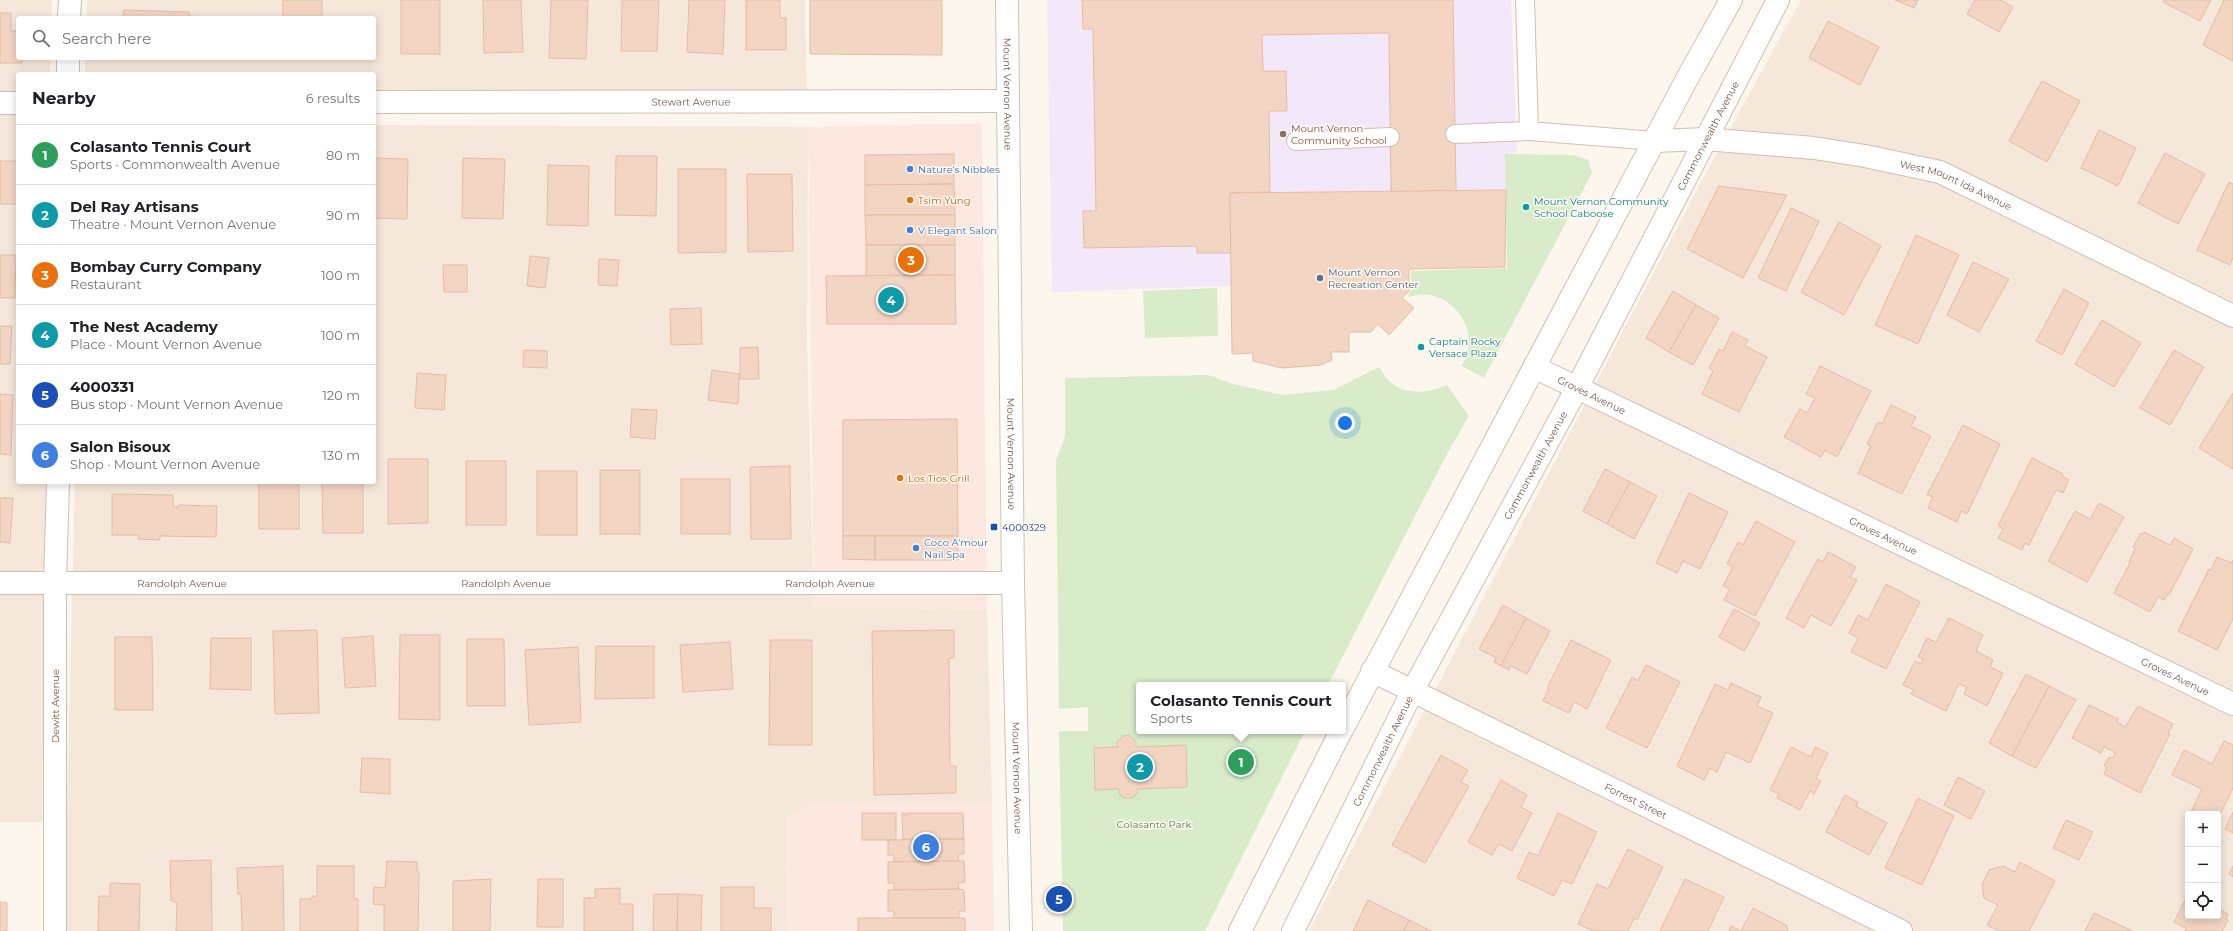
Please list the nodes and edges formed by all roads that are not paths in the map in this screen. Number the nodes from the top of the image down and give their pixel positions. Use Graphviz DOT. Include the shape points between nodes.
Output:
graph roads {
  1 [pos="70,0"];
  2 [pos="1007,0"];
  3 [pos="1525,0"];
  4 [pos="1731,0"];
  5 [pos="1778,0"];
  6 [pos="69,16"];
  7 [pos="68,60"];
  8 [pos="68,72"];
  9 [pos="1007,100"];
  10 [pos="376,102"];
  11 [pos="0,103"];
  12 [pos="16,103"];
  13 [pos="1529,131"];
  14 [pos="1455,134"];
  15 [pos="1390,137"];
  16 [pos="1705,139"];
  17 [pos="1296,141"];
  18 [pos="1655,141"];
  19 [pos="2233,316"];
  20 [pos="1534,367"];
  21 [pos="1577,388"];
  22 [pos="58,484"];
  23 [pos="0,583"];
  24 [pos="55,583"];
  25 [pos="1013,583"];
  26 [pos="1372,671"];
  27 [pos="1413,690"];
  28 [pos="2233,704"];
  29 [pos="1346,722"];
  30 [pos="1339,734"];
  31 [pos="55,931"];
  32 [pos="1021,931"];
  33 [pos="1240,931"];
  34 [pos="1293,931"];
  35 [pos="1901,931"];
  1 -- 6 [label="street"];
  2 -- 9 [label="street, Mount Vernon Avenue"];
  3 -- 13 [label="lane"];
  4 -- 18 [label="street"];
  5 -- 16 [label="street, Commonwealth Avenue"];
  7 -- 8 [label="street"];
  9 -- 10 [label="street, Stewart Avenue"];
  9 -- 25 [label="street, Mount Vernon Avenue"];
  11 -- 12 [label="street"];
  13 -- 14 [label="lane"];
  13 -- 18 [label="lane"];
  15 -- 17 [label="lane"];
  16 -- 18 [label="street, West Mount Ida Avenue"];
  16 -- 19 [label="street, West Mount Ida Avenue" via="1814,148 1940,172"];
  16 -- 21 [label="street, Commonwealth Avenue"];
  18 -- 20 [label="street"];
  20 -- 21 [label="street, Groves Avenue"];
  20 -- 26 [label="street"];
  21 -- 27 [label="street, Commonwealth Avenue"];
  21 -- 28 [label="street, Groves Avenue"];
  22 -- 24 [label="street, Dewitt Avenue"];
  23 -- 24 [label="street, Randolph Avenue"];
  24 -- 25 [label="street, Randolph Avenue"];
  24 -- 31 [label="street, Dewitt Avenue"];
  25 -- 32 [label="street, Mount Vernon Avenue"];
  26 -- 27 [label="street, Forrest Street"];
  26 -- 29 [label="street"];
  27 -- 34 [label="street, Commonwealth Avenue"];
  27 -- 35 [label="street, Forrest Street"];
  30 -- 33 [label="street"];
}
